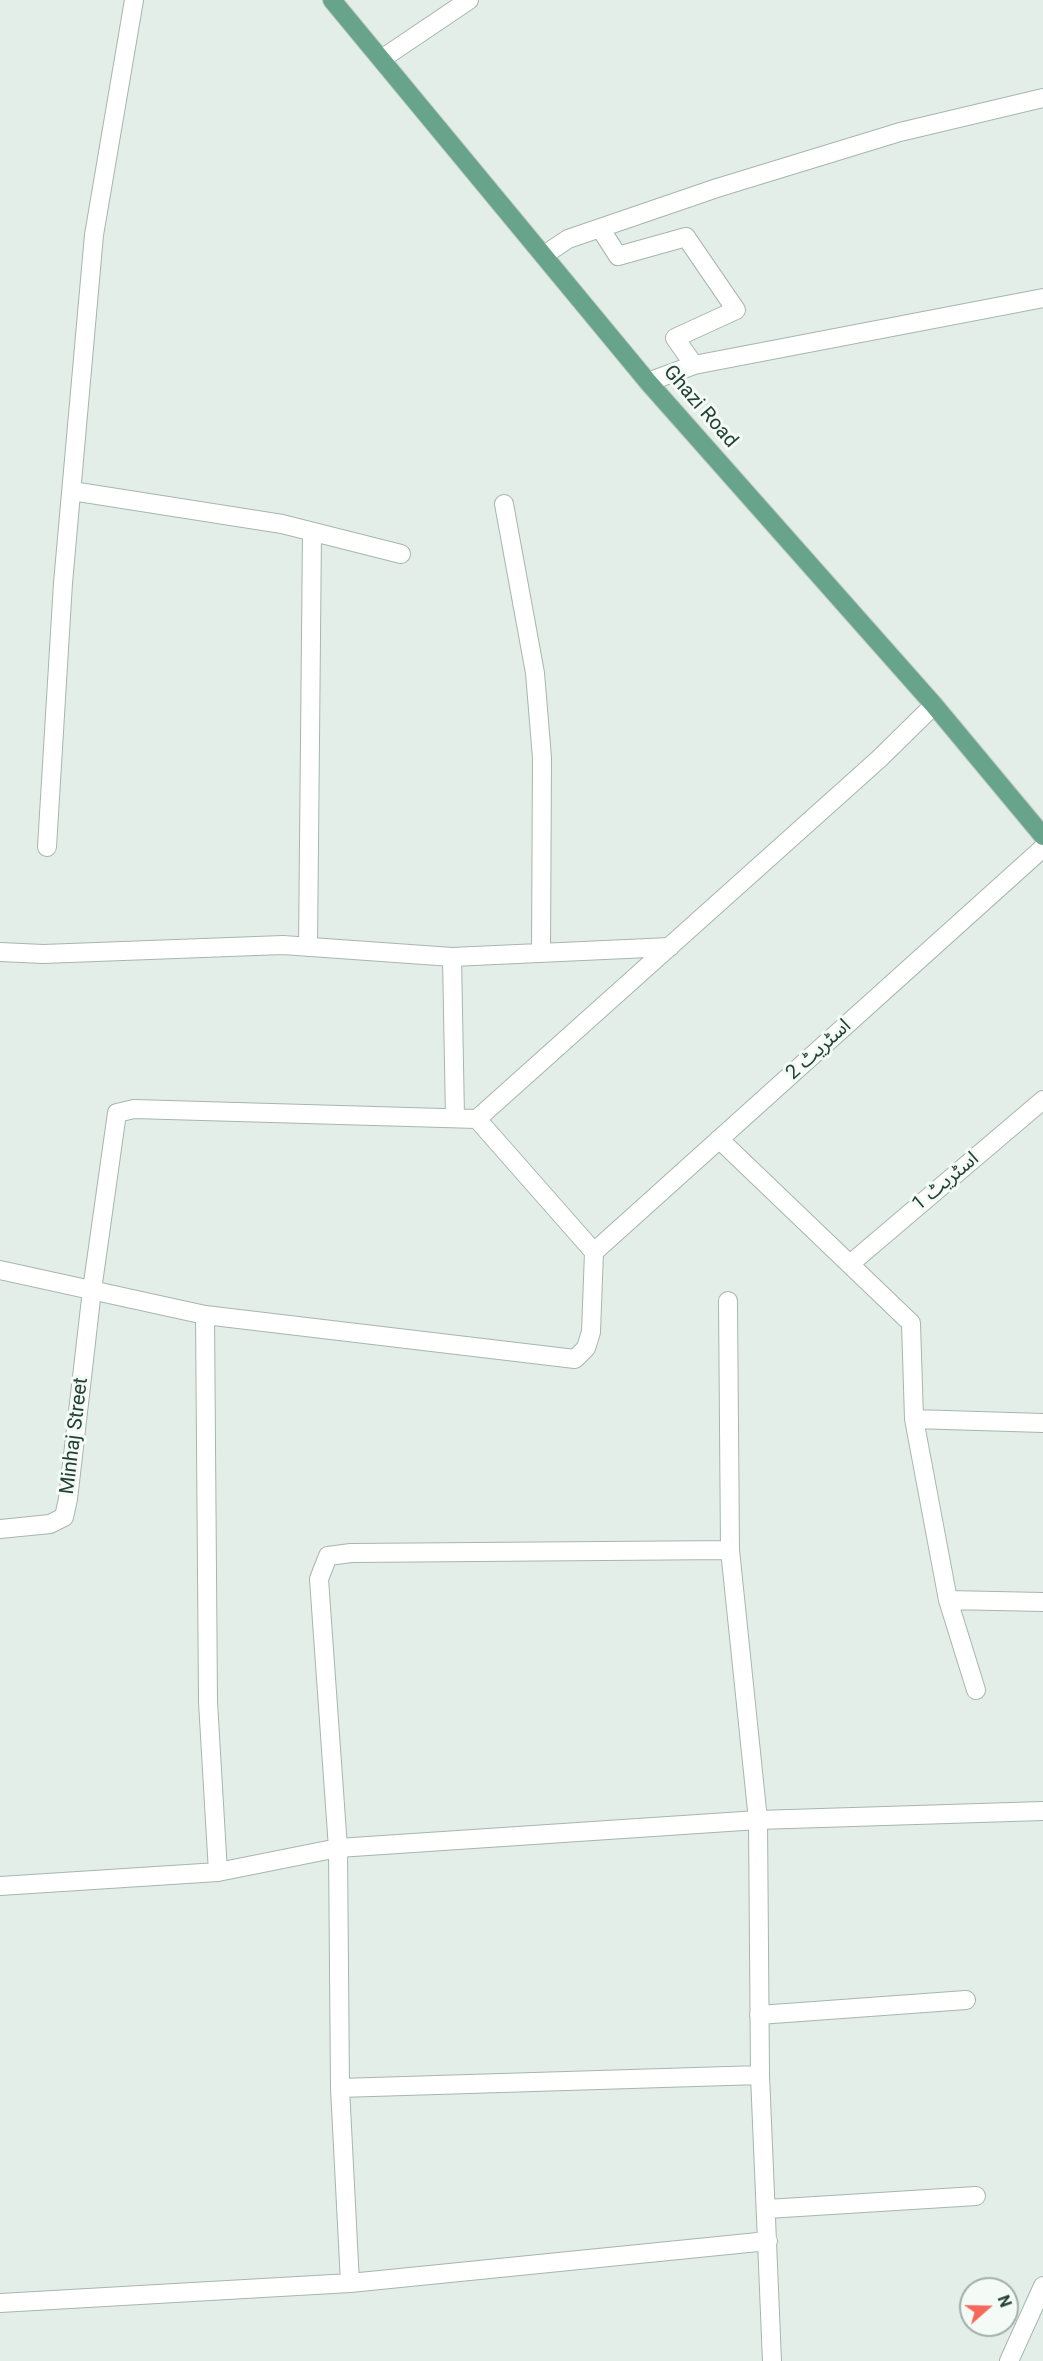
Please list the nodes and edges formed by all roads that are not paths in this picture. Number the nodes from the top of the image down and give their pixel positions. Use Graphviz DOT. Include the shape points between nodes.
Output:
graph roads {
  1 [pos="134,0"];
  2 [pos="332,0"];
  3 [pos="469,0"];
  4 [pos="383,58"];
  5 [pos="1043,98"];
  6 [pos="600,228"];
  7 [pos="544,255"];
  8 [pos="1043,298"];
  9 [pos="694,365"];
  10 [pos="648,382"];
  11 [pos="72,491"];
  12 [pos="504,504"];
  13 [pos="312,531"];
  14 [pos="400,554"];
  15 [pos="934,705"];
  16 [pos="1043,836"];
  17 [pos="47,847"];
  18 [pos="1043,848"];
  19 [pos="670,946"];
  20 [pos="308,947"];
  21 [pos="0,952"];
  22 [pos="541,953"];
  23 [pos="452,957"];
  24 [pos="1043,1100"];
  25 [pos="455,1119"];
  26 [pos="477,1119"];
  27 [pos="719,1139"];
  28 [pos="594,1252"];
  29 [pos="850,1264"];
  30 [pos="0,1269"];
  31 [pos="92,1290"];
  32 [pos="728,1301"];
  33 [pos="205,1315"];
  34 [pos="914,1419"];
  35 [pos="1043,1423"];
  36 [pos="0,1529"];
  37 [pos="730,1550"];
  38 [pos="948,1600"];
  39 [pos="1043,1602"];
  40 [pos="975,1690"];
  41 [pos="1043,1811"];
  42 [pos="758,1820"];
  43 [pos="338,1848"];
  44 [pos="218,1872"];
  45 [pos="0,1886"];
  46 [pos="966,2000"];
  47 [pos="759,2014"];
  48 [pos="760,2075"];
  49 [pos="340,2088"];
  50 [pos="976,2196"];
  51 [pos="766,2209"];
  52 [pos="768,2241"];
  53 [pos="350,2283"];
  54 [pos="1043,2286"];
  55 [pos="0,2303"];
  56 [pos="772,2361"];
  57 [pos="1009,2361"];
  1 -- 11 [label="street" via="94,236"];
  2 -- 4 [label="main road, Ghazi Road"];
  3 -- 4 [label="street"];
  4 -- 7 [label="main road, Ghazi Road"];
  5 -- 6 [label="street" via="900,132"];
  6 -- 7 [label="street" via="568,239"];
  6 -- 9 [label="street" via="618,256 686,237 730,301 736,310 675,338"];
  7 -- 10 [label="main road, Ghazi Road"];
  8 -- 9 [label="street"];
  9 -- 10 [label="street"];
  10 -- 15 [label="main road, Ghazi Road"];
  11 -- 13 [label="street"];
  11 -- 17 [label="street"];
  12 -- 22 [label="street" via="535,673 542,758"];
  13 -- 14 [label="street"];
  13 -- 20 [label="street"];
  15 -- 16 [label="main road, Ghazi Road"];
  15 -- 19 [label="street"];
  18 -- 27 [label="street, اسٹریٹ 2"];
  19 -- 22 [label="street"];
  19 -- 26 [label="street"];
  20 -- 21 [label="street"];
  20 -- 23 [label="street"];
  22 -- 23 [label="street"];
  23 -- 25 [label="street"];
  24 -- 29 [label="street, اسٹریٹ 1"];
  25 -- 26 [label="street"];
  25 -- 31 [label="street" via="134,1109 117,1113"];
  26 -- 28 [label="street"];
  27 -- 28 [label="street, اسٹریٹ 2"];
  27 -- 29 [label="street"];
  28 -- 33 [label="street" via="591,1332 586,1348 575,1359"];
  29 -- 34 [label="street" via="911,1323"];
  30 -- 31 [label="street"];
  31 -- 33 [label="street"];
  31 -- 36 [label="street, Minhaj Street" via="64,1517 50,1524"];
  32 -- 37 [label="street"];
  33 -- 44 [label="street" via="208,1702"];
  34 -- 35 [label="street"];
  34 -- 38 [label="street"];
  37 -- 42 [label="street"];
  37 -- 43 [label="street" via="328,1556 319,1579"];
  38 -- 39 [label="street"];
  38 -- 40 [label="street"];
  41 -- 42 [label="street"];
  42 -- 43 [label="street"];
  42 -- 47 [label="street"];
  43 -- 44 [label="street"];
  43 -- 49 [label="street"];
  44 -- 45 [label="street"];
  46 -- 47 [label="street"];
  47 -- 48 [label="street"];
  48 -- 49 [label="street"];
  48 -- 51 [label="street"];
  49 -- 53 [label="street"];
  50 -- 51 [label="street"];
  51 -- 52 [label="street"];
  52 -- 53 [label="street"];
  52 -- 56 [label="street"];
  53 -- 55 [label="street"];
  54 -- 57 [label="street"];
}
